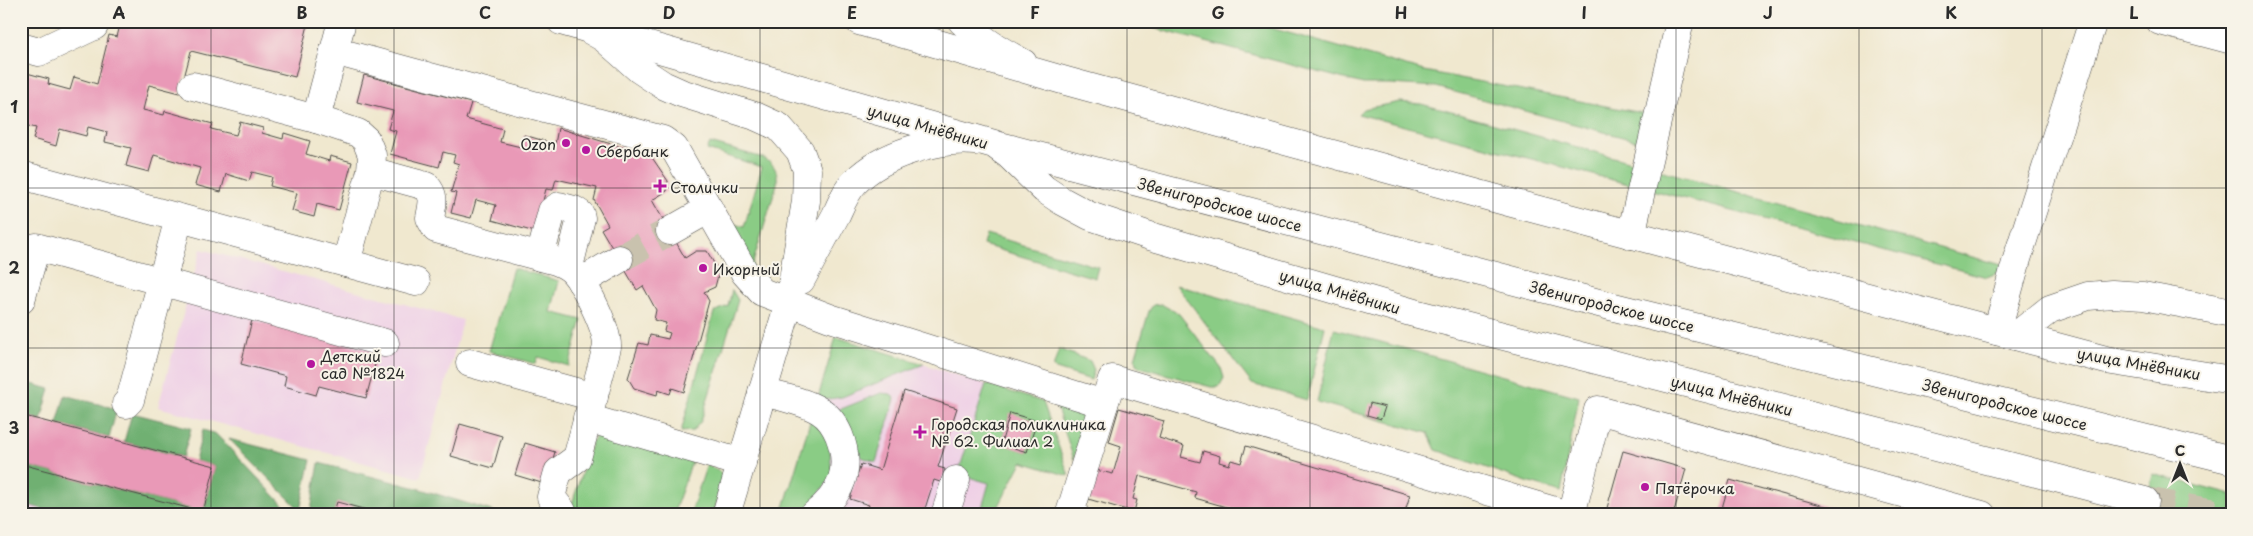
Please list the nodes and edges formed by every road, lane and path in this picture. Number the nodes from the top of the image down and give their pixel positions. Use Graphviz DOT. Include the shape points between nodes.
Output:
graph roads {
  1 [pos="96,21"];
  2 [pos="561,21"];
  3 [pos="859,21"];
  4 [pos="962,21"];
  5 [pos="1680,21"];
  6 [pos="2093,21"];
  7 [pos="2160,21"];
  8 [pos="338,22"];
  9 [pos="589,29"];
  10 [pos="2232,40"];
  11 [pos="21,47"];
  12 [pos="334,51"];
  13 [pos="1066,81"];
  14 [pos="193,86"];
  15 [pos="316,119"];
  16 [pos="990,143"];
  17 [pos="370,171"];
  18 [pos="21,175"];
  19 [pos="709,209"];
  20 [pos="179,218"];
  21 [pos="670,231"];
  22 [pos="1631,235"];
  23 [pos="540,257"];
  24 [pos="619,259"];
  25 [pos="346,263"];
  26 [pos="575,275"];
  27 [pos="162,281"];
  28 [pos="416,282"];
  29 [pos="21,300"];
  30 [pos="789,303"];
  31 [pos="2232,313"];
  32 [pos="2007,334"];
  33 [pos="385,344"];
  34 [pos="2106,360"];
  35 [pos="470,363"];
  36 [pos="2232,380"];
  37 [pos="762,392"];
  38 [pos="2232,394"];
  39 [pos="126,404"];
  40 [pos="1104,404"];
  41 [pos="590,408"];
  42 [pos="2232,460"];
  43 [pos="742,463"];
  44 [pos="956,480"];
  45 [pos="2145,501"];
  46 [pos="1072,514"];
  47 [pos="561,515"];
  48 [pos="726,515"];
  49 [pos="814,515"];
  50 [pos="945,515"];
  51 [pos="1569,515"];
  52 [pos="1982,515"];
  1 -- 11 [label="main road" via="94,26 39,52"];
  2 -- 9 [label="main road, улица Мнёвники"];
  3 -- 13 [label="main road, улица Мнёвники"];
  4 -- 13 [label="main road" via="995,48"];
  5 -- 22 [label="main road"];
  6 -- 32 [label="main road" via="2017,258"];
  7 -- 10 [label="main road"];
  8 -- 12 [label="main road"];
  9 -- 16 [label="main road, улица Мнёвники"];
  9 -- 30 [label="main road" via="663,85 768,121 791,138 807,170 808,187"];
  12 -- 15 [label="main road"];
  12 -- 19 [label="main road" via="663,140 674,148"];
  13 -- 22 [label="main road, улица Мнёвники"];
  14 -- 15 [label="main road"];
  15 -- 17 [label="main road" via="347,128 366,140 372,155"];
  16 -- 30 [label="main road" via="956,140 929,144 882,163 854,182"];
  16 -- 42 [label="main road, Звенигородское шоссе" via="1614,307"];
  16 -- 45 [label="main road, улица Мнёвники" via="1009,155 1044,189 1062,201 1090,216 1150,236 1414,313"];
  17 -- 23 [label="main road" via="426,186 431,191 430,218 436,229"];
  17 -- 25 [label="main road"];
  18 -- 20 [label="main road"];
  19 -- 21 [label="main road"];
  19 -- 30 [label="main road" via="749,278 762,292"];
  20 -- 25 [label="main road"];
  20 -- 27 [label="main road"];
  22 -- 32 [label="main road, улица Мнёвники"];
  23 -- 26 [label="main road"];
  23 -- 26 [label="main road" via="552,211 560,206 574,210 582,218"];
  24 -- 26 [label="main road"];
  25 -- 28 [label="main road"];
  26 -- 41 [label="main road" via="602,321 608,338"];
  27 -- 29 [label="main road" via="36,247"];
  27 -- 33 [label="main road"];
  27 -- 39 [label="main road" via="130,400"];
  30 -- 37 [label="main road"];
  30 -- 40 [label="main road"];
  31 -- 32 [label="main road" via="2143,296 2088,296 2050,309"];
  32 -- 34 [label="main road, улица Мнёвники"];
  34 -- 36 [label="main road, улица Мнёвники"];
  34 -- 38 [label="main road"];
  35 -- 41 [label="main road"];
  37 -- 43 [label="main road"];
  37 -- 49 [label="main road" via="821,411 836,428 845,457 843,478 824,508"];
  40 -- 46 [label="main road"];
  40 -- 51 [label="main road" via="1112,380"];
  41 -- 43 [label="main road"];
  41 -- 47 [label="main road" via="577,458 558,472 551,497 562,511"];
  43 -- 48 [label="main road"];
  44 -- 50 [label="main road"];
  51 -- 52 [label="main road" via="1598,410"];
}
